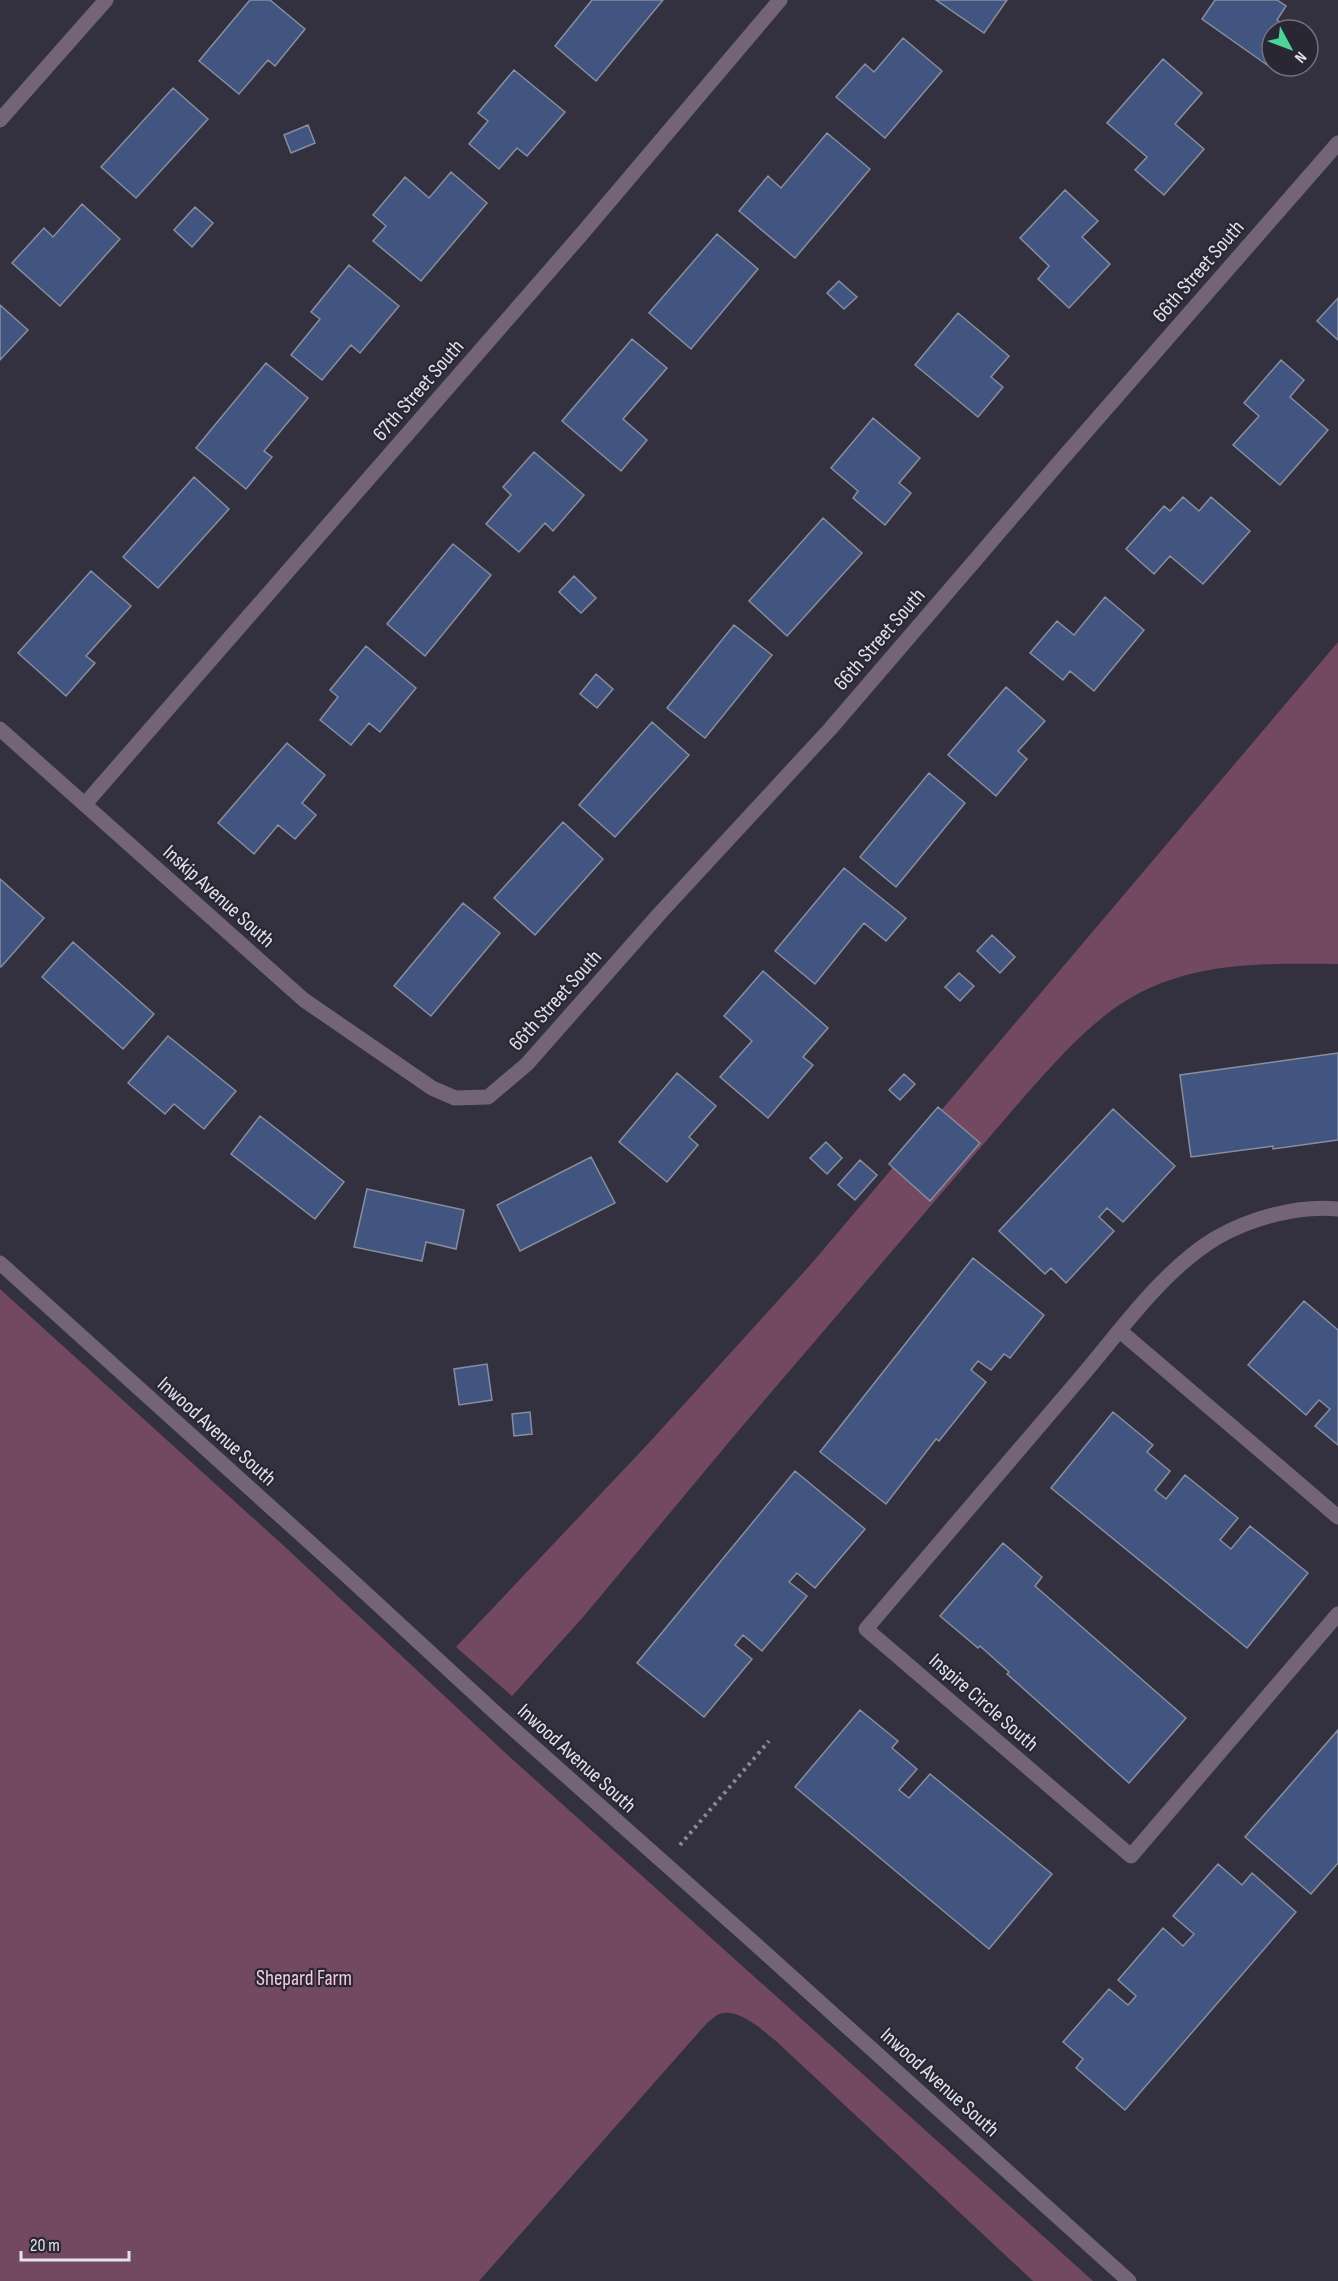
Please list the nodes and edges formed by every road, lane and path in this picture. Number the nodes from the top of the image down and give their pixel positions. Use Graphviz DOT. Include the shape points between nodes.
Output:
graph roads {
  1 [pos="106,0"];
  2 [pos="780,0"];
  3 [pos="0,120"];
  4 [pos="1338,143"];
  5 [pos="0,729"];
  6 [pos="84,804"];
  7 [pos="421,1080"];
  8 [pos="1338,1209"];
  9 [pos="0,1263"];
  10 [pos="1120,1331"];
  11 [pos="1338,1517"];
  12 [pos="1338,1614"];
  13 [pos="769,1741"];
  14 [pos="664,1864"];
  15 [pos="1129,2281"];
  1 -- 3 [label="street"];
  2 -- 6 [label="street, 67th Street South" via="580,236"];
  4 -- 7 [label="street, 66th Street South" via="831,728 527,1064 488,1097 455,1098"];
  5 -- 6 [label="street, Inskip Avenue South"];
  6 -- 7 [label="street, Inskip Avenue South" via="304,1000"];
  8 -- 10 [label="street, Inspire Circle South" via="1278,1214 1216,1238 1179,1266"];
  9 -- 14 [label="street, Inwood Avenue South"];
  10 -- 11 [label="street"];
  10 -- 12 [label="street, Inspire Circle South" via="866,1629 1131,1856"];
  13 -- 14 [label="path"];
  14 -- 15 [label="street, Inwood Avenue South"];
}
